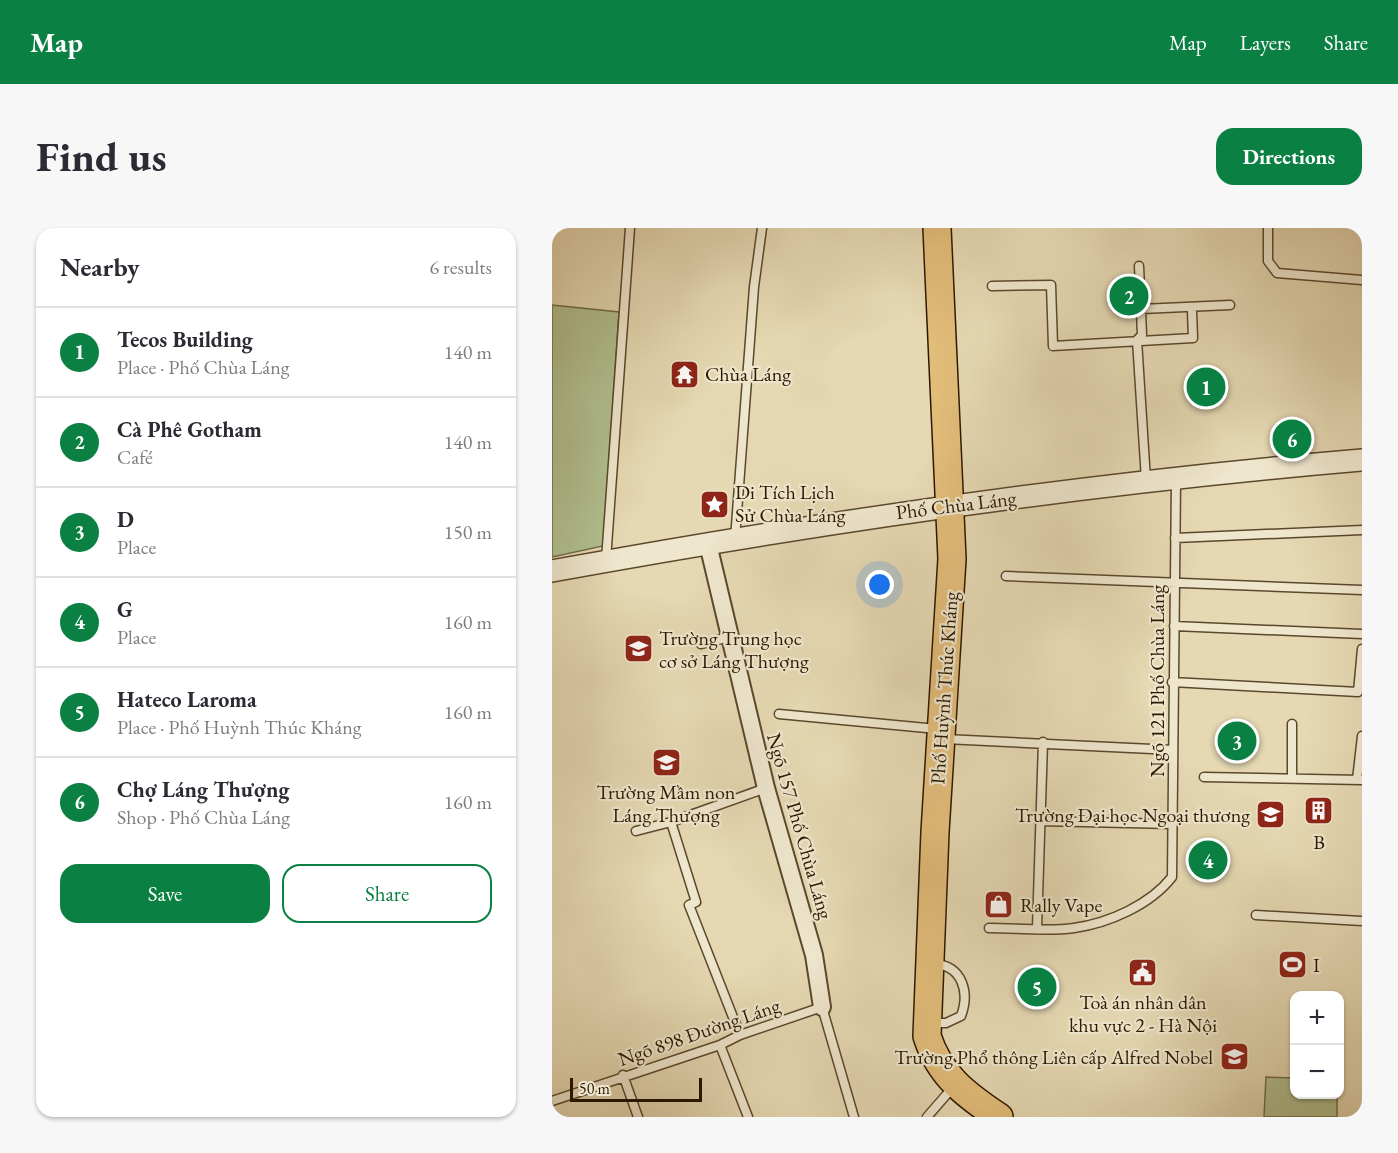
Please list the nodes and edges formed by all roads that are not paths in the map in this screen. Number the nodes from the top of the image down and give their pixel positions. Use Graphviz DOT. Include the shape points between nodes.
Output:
graph roads {
  1 [pos="630,228"];
  2 [pos="762,228"];
  3 [pos="937,228"];
  4 [pos="1268,228"];
  5 [pos="1139,267"];
  6 [pos="1362,280"];
  7 [pos="992,286"];
  8 [pos="1230,305"];
  9 [pos="1141,309"];
  10 [pos="1192,311"];
  11 [pos="1137,340"];
  12 [pos="1362,460"];
  13 [pos="1176,479"];
  14 [pos="1147,482"];
  15 [pos="950,506"];
  16 [pos="1362,530"];
  17 [pos="1175,538"];
  18 [pos="735,540"];
  19 [pos="708,544"];
  20 [pos="606,561"];
  21 [pos="552,571"];
  22 [pos="1006,576"];
  23 [pos="1174,583"];
  24 [pos="1362,590"];
  25 [pos="1174,626"];
  26 [pos="1362,634"];
  27 [pos="730,637"];
  28 [pos="701,644"];
  29 [pos="1362,650"];
  30 [pos="1172,682"];
  31 [pos="779,714"];
  32 [pos="1292,724"];
  33 [pos="942,734"];
  34 [pos="1362,736"];
  35 [pos="1043,742"];
  36 [pos="1173,750"];
  37 [pos="1204,777"];
  38 [pos="1292,777"];
  39 [pos="1359,780"];
  40 [pos="766,788"];
  41 [pos="1039,821"];
  42 [pos="671,822"];
  43 [pos="1173,824"];
  44 [pos="636,831"];
  45 [pos="1256,915"];
  46 [pos="1362,921"];
  47 [pos="989,928"];
  48 [pos="1037,928"];
  49 [pos="928,964"];
  50 [pos="822,1007"];
  51 [pos="927,1023"];
  52 [pos="740,1035"];
  53 [pos="720,1045"];
  54 [pos="623,1075"];
  55 [pos="956,1085"];
  56 [pos="552,1101"];
  57 [pos="638,1117"];
  58 [pos="748,1117"];
  59 [pos="854,1117"];
  60 [pos="927,1117"];
  61 [pos="999,1117"];
  1 -- 20 [label="lane"];
  2 -- 18 [label="lane"];
  3 -- 15 [label="main road, Phố Huỳnh Thúc Kháng"];
  4 -- 6 [label="lane" via="1268,261 1277,273"];
  5 -- 9 [label="lane"];
  7 -- 11 [label="lane" via="1051,285 1053,346"];
  8 -- 9 [label="lane"];
  9 -- 11 [label="lane" via="1142,334"];
  10 -- 11 [label="lane" via="1193,338"];
  11 -- 14 [label="lane"];
  12 -- 13 [label="street, Phố Chùa Láng"];
  13 -- 14 [label="street, Phố Chùa Láng"];
  13 -- 17 [label="lane, Ngõ 121 Phố Chùa Láng"];
  14 -- 15 [label="street, Phố Chùa Láng"];
  15 -- 18 [label="street, Phố Chùa Láng"];
  15 -- 33 [label="main road, Phố Huỳnh Thúc Kháng" via="952,559"];
  16 -- 17 [label="lane"];
  17 -- 23 [label="lane, Ngõ 121 Phố Chùa Láng"];
  18 -- 19 [label="street, Phố Chùa Láng"];
  19 -- 20 [label="street, Phố Chùa Láng"];
  19 -- 27 [label="street, Ngõ 157 Phố Chùa Láng"];
  20 -- 21 [label="street, Phố Chùa Láng"];
  22 -- 23 [label="lane"];
  23 -- 24 [label="lane"];
  23 -- 25 [label="lane, Ngõ 121 Phố Chùa Láng"];
  25 -- 26 [label="lane"];
  25 -- 30 [label="lane, Ngõ 121 Phố Chùa Láng"];
  27 -- 28 [label="lane"];
  27 -- 40 [label="street, Ngõ 157 Phố Chùa Láng"];
  29 -- 30 [label="lane" via="1358,692"];
  30 -- 36 [label="lane, Ngõ 121 Phố Chùa Láng"];
  31 -- 33 [label="lane"];
  32 -- 38 [label="lane"];
  33 -- 35 [label="lane"];
  33 -- 49 [label="main road, Phố Huỳnh Thúc Kháng"];
  34 -- 39 [label="lane"];
  35 -- 36 [label="lane"];
  35 -- 41 [label="lane"];
  36 -- 43 [label="lane, Ngõ 121 Phố Chùa Láng"];
  37 -- 38 [label="lane"];
  38 -- 39 [label="lane"];
  40 -- 42 [label="lane"];
  40 -- 50 [label="street, Ngõ 157 Phố Chùa Láng" via="814,955"];
  41 -- 43 [label="lane"];
  41 -- 48 [label="lane"];
  42 -- 44 [label="lane"];
  42 -- 52 [label="lane" via="696,902 689,904"];
  43 -- 48 [label="lane, Ngõ 121 Phố Chùa Láng" via="1172,877 1161,890 1143,903 1108,918 1074,928"];
  45 -- 46 [label="lane"];
  47 -- 48 [label="lane, Ngõ 121 Phố Chùa Láng"];
  49 -- 51 [label="main road, Phố Huỳnh Thúc Kháng"];
  49 -- 51 [label="lane" via="946,966 956,972 962,979 964,1002 961,1016 955,1021"];
  50 -- 52 [label="lane, Ngõ 898 Đường Láng"];
  50 -- 59 [label="lane, Ngõ 157 Phố Chùa Láng"];
  51 -- 55 [label="main road, Phố Huỳnh Thúc Kháng" via="933,1055"];
  52 -- 53 [label="lane, Ngõ 898 Đường Láng"];
  53 -- 54 [label="lane, Ngõ 898 Đường Láng"];
  53 -- 58 [label="lane"];
  54 -- 56 [label="lane, Ngõ 898 Đường Láng"];
  54 -- 57 [label="lane"];
  55 -- 60 [label="lane"];
  55 -- 61 [label="main road, Phố Huỳnh Thúc Kháng"];
}
